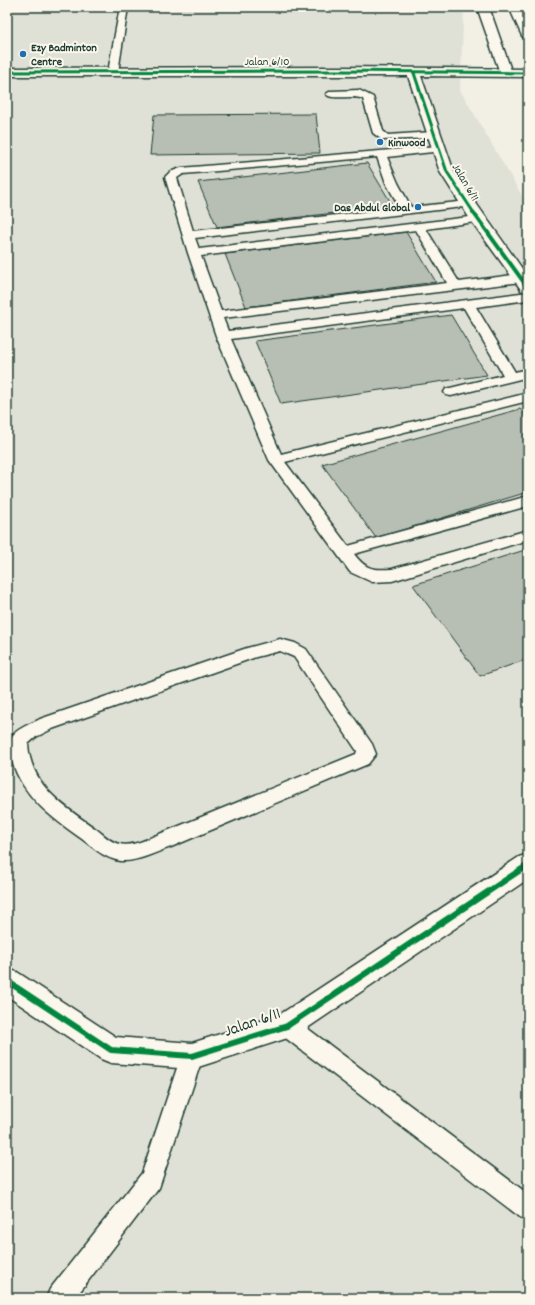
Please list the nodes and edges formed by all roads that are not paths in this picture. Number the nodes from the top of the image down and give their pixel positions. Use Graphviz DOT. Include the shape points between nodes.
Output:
graph roads {
  1 [pos="124,7"];
  2 [pos="483,7"];
  3 [pos="514,7"];
  4 [pos="528,36"];
  5 [pos="7,72"];
  6 [pos="113,72"];
  7 [pos="414,73"];
  8 [pos="506,73"];
  9 [pos="528,73"];
  10 [pos="331,94"];
  11 [pos="433,135"];
  12 [pos="438,149"];
  13 [pos="381,154"];
  14 [pos="468,204"];
  15 [pos="407,211"];
  16 [pos="478,219"];
  17 [pos="419,226"];
  18 [pos="189,235"];
  19 [pos="194,253"];
  20 [pos="524,283"];
  21 [pos="455,286"];
  22 [pos="528,296"];
  23 [pos="468,304"];
  24 [pos="216,315"];
  25 [pos="223,336"];
  26 [pos="528,373"];
  27 [pos="511,377"];
  28 [pos="451,392"];
  29 [pos="528,397"];
  30 [pos="276,460"];
  31 [pos="528,501"];
  32 [pos="528,535"];
  33 [pos="344,552"];
  34 [pos="12,755"];
  35 [pos="528,865"];
  36 [pos="7,982"];
  37 [pos="287,1026"];
  38 [pos="192,1056"];
  39 [pos="528,1209"];
  40 [pos="59,1298"];
  1 -- 6 [label="lane"];
  2 -- 8 [label="street"];
  3 -- 4 [label="street"];
  5 -- 6 [label="street, Jalan 6/10"];
  6 -- 7 [label="street, Jalan 6/10"];
  7 -- 8 [label="street, Jalan 6/10"];
  7 -- 11 [label="street, Jalan 6/11"];
  8 -- 9 [label="street, Jalan 6/10"];
  10 -- 11 [label="lane" via="359,93 368,97 378,133 386,138"];
  11 -- 12 [label="street, Jalan 6/11"];
  12 -- 13 [label="lane"];
  12 -- 14 [label="street, Jalan 6/11" via="447,172"];
  13 -- 15 [label="lane"];
  13 -- 18 [label="lane" via="181,171 171,177"];
  14 -- 15 [label="lane"];
  14 -- 16 [label="street, Jalan 6/11"];
  15 -- 18 [label="lane"];
  16 -- 17 [label="lane"];
  16 -- 20 [label="street, Jalan 6/11"];
  17 -- 19 [label="lane"];
  17 -- 21 [label="lane"];
  18 -- 19 [label="lane"];
  19 -- 24 [label="lane"];
  20 -- 21 [label="lane"];
  21 -- 24 [label="lane"];
  22 -- 23 [label="lane"];
  23 -- 25 [label="lane"];
  23 -- 27 [label="lane"];
  24 -- 25 [label="lane"];
  25 -- 30 [label="lane"];
  26 -- 27 [label="lane"];
  27 -- 28 [label="lane"];
  29 -- 30 [label="lane"];
  30 -- 33 [label="lane"];
  31 -- 33 [label="lane"];
  32 -- 33 [label="lane" via="392,575 372,576 356,568"];
  34 -- 34 [label="lane" via="19,741 46,724 253,652 280,645 300,653 366,748 366,754 362,759 130,853 114,851 68,820 40,795"];
  35 -- 37 [label="street, Jalan 6/11"];
  36 -- 38 [label="street, Jalan 6/11" via="111,1050"];
  37 -- 38 [label="street, Jalan 6/11"];
  37 -- 39 [label="lane"];
  38 -- 40 [label="lane" via="151,1180"];
}
